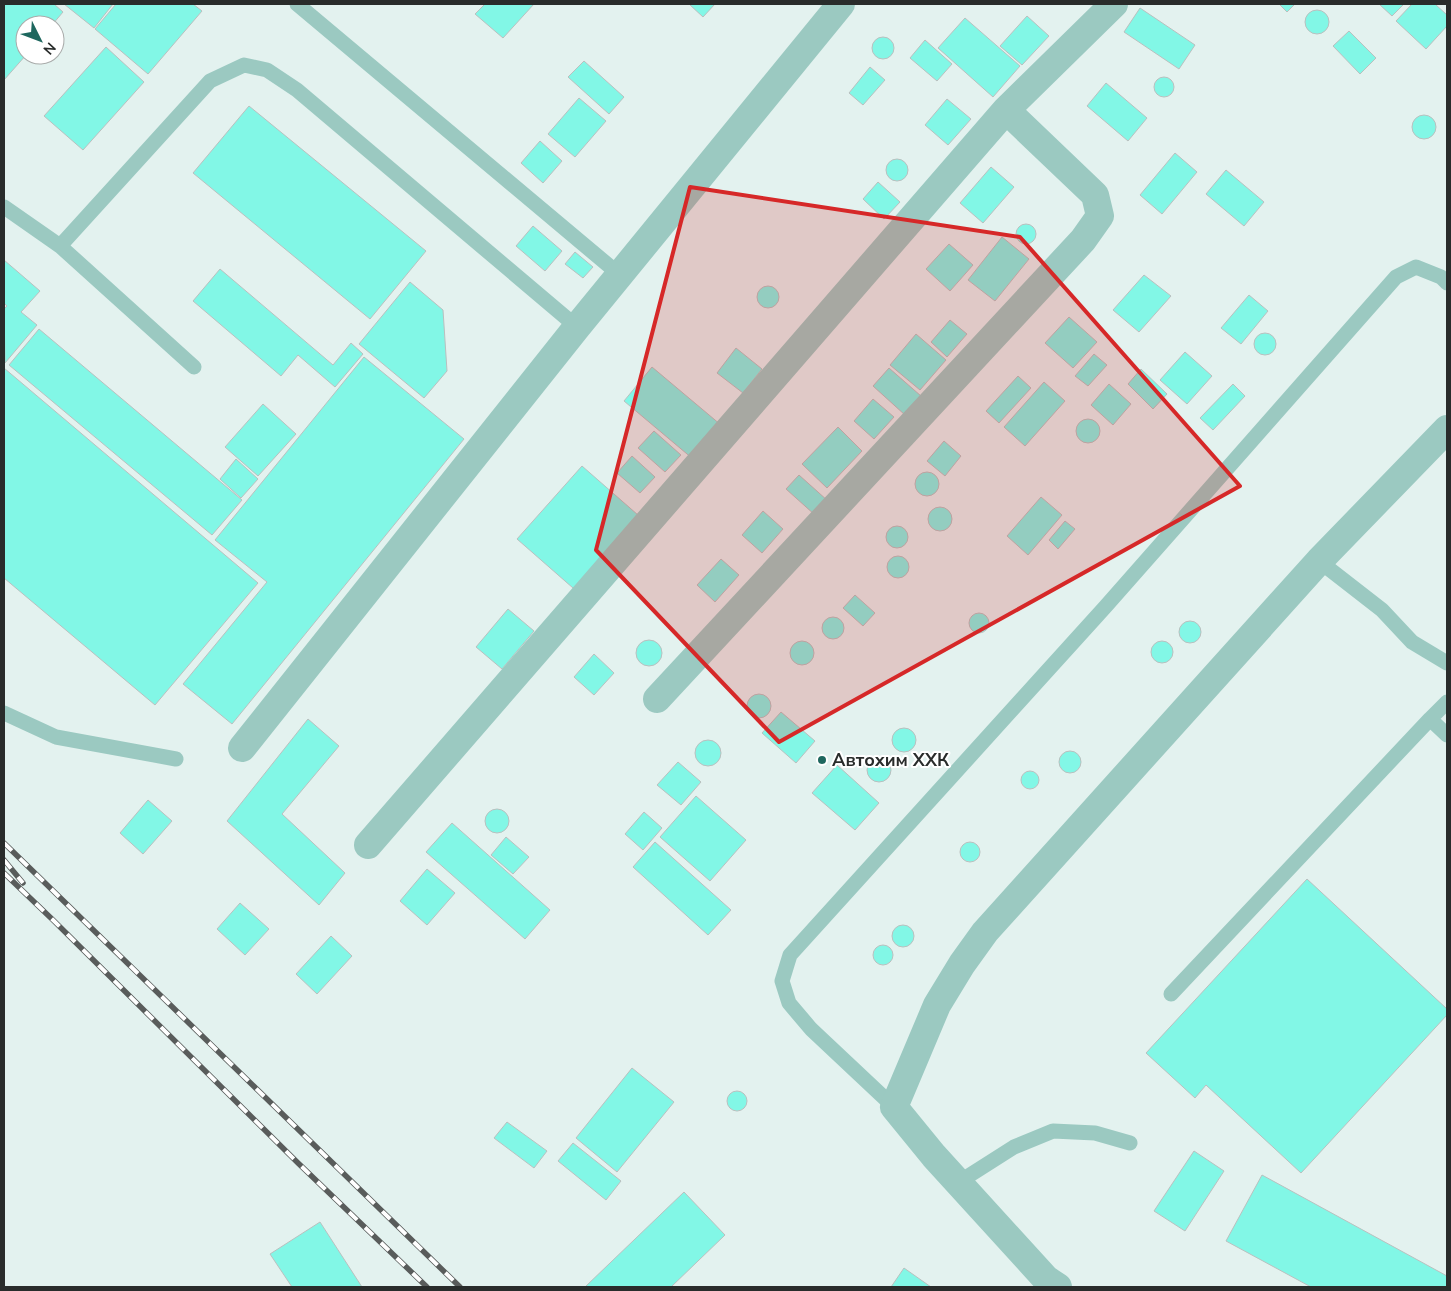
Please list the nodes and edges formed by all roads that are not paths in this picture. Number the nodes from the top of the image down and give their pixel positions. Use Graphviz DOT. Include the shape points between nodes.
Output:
graph roads {
  1 [pos="297,4"];
  2 [pos="841,4"];
  3 [pos="1114,4"];
  4 [pos="1006,110"];
  5 [pos="4,207"];
  6 [pos="60,246"];
  7 [pos="620,274"];
  8 [pos="1447,283"];
  9 [pos="577,327"];
  10 [pos="194,367"];
  11 [pos="1447,429"];
  12 [pos="1319,561"];
  13 [pos="1447,663"];
  14 [pos="658,699"];
  15 [pos="1447,702"];
  16 [pos="4,713"];
  17 [pos="1430,719"];
  18 [pos="1447,735"];
  19 [pos="242,748"];
  20 [pos="176,758"];
  21 [pos="368,845"];
  22 [pos="1171,994"];
  23 [pos="894,1107"];
  24 [pos="1130,1143"];
  25 [pos="959,1182"];
  26 [pos="1058,1287"];
  1 -- 7 [label="lane"];
  2 -- 7 [label="street"];
  3 -- 4 [label="street"];
  4 -- 14 [label="street" via="1095,195 1100,216 1083,240"];
  4 -- 21 [label="street"];
  5 -- 6 [label="lane"];
  6 -- 9 [label="lane" via="210,81 244,65 267,70 297,90"];
  6 -- 10 [label="lane"];
  7 -- 9 [label="street"];
  8 -- 23 [label="lane" via="1441,277 1416,267 1396,277 1106,606 790,955 782,981 789,1003 811,1029"];
  9 -- 19 [label="street"];
  11 -- 12 [label="street"];
  12 -- 13 [label="lane" via="1382,610 1412,642"];
  12 -- 23 [label="street" via="984,932 937,1005"];
  15 -- 17 [label="lane"];
  16 -- 20 [label="lane" via="56,737"];
  17 -- 18 [label="lane"];
  17 -- 22 [label="lane"];
  23 -- 25 [label="street"];
  24 -- 25 [label="lane" via="1095,1133 1053,1131 1014,1147"];
  25 -- 26 [label="street" via="1046,1279"];
}
